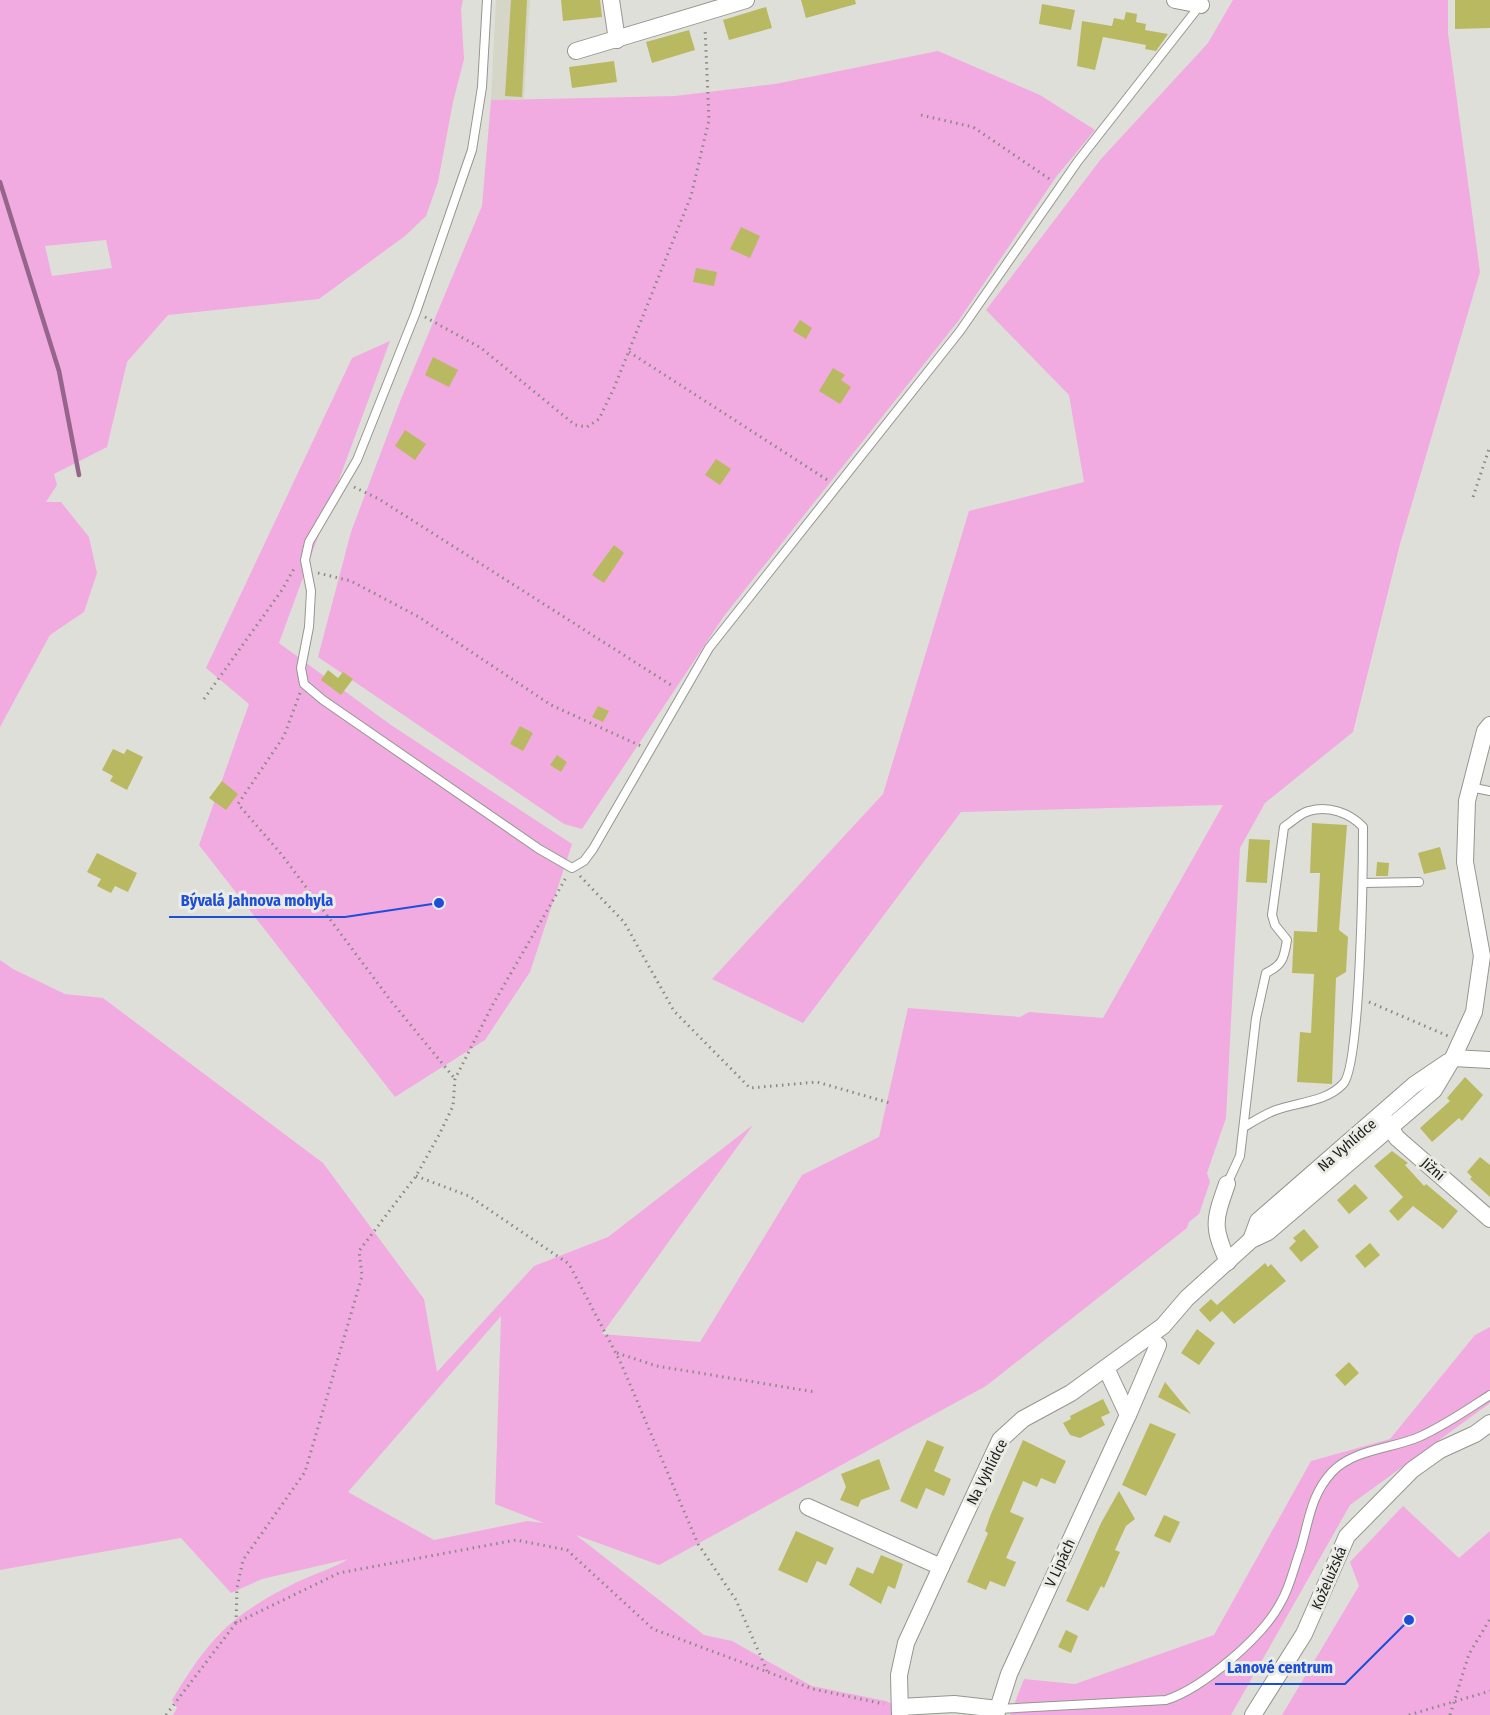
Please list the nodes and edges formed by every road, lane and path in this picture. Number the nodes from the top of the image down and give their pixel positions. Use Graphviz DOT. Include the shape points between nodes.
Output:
graph roads {
  1 [pos="487,0"];
  2 [pos="611,0"];
  3 [pos="746,0"];
  4 [pos="1175,0"];
  5 [pos="1202,2"];
  6 [pos="704,12"];
  7 [pos="617,40"];
  8 [pos="576,51"];
  9 [pos="921,115"];
  10 [pos="1060,186"];
  11 [pos="416,312"];
  12 [pos="629,352"];
  13 [pos="1490,446"];
  14 [pos="344,483"];
  15 [pos="837,486"];
  16 [pos="1473,497"];
  17 [pos="308,549"];
  18 [pos="308,572"];
  19 [pos="304,684"];
  20 [pos="683,693"];
  21 [pos="204,699"];
  22 [pos="1490,725"];
  23 [pos="650,750"];
  24 [pos="1470,788"];
  25 [pos="1490,791"];
  26 [pos="572,868"];
  27 [pos="1419,882"];
  28 [pos="1363,883"];
  29 [pos="1357,993"];
  30 [pos="1461,1042"];
  31 [pos="1453,1058"];
  32 [pos="1490,1060"];
  33 [pos="455,1079"];
  34 [pos="890,1103"];
  35 [pos="1386,1122"];
  36 [pos="1244,1127"];
  37 [pos="416,1176"];
  38 [pos="1227,1184"];
  39 [pos="1490,1219"];
  40 [pos="1228,1262"];
  41 [pos="1158,1345"];
  42 [pos="615,1352"];
  43 [pos="1106,1368"];
  44 [pos="814,1392"];
  45 [pos="1490,1395"];
  46 [pos="1128,1415"];
  47 [pos="1490,1423"];
  48 [pos="808,1507"];
  49 [pos="941,1567"];
  50 [pos="1490,1619"];
  51 [pos="236,1623"];
  52 [pos="768,1673"];
  53 [pos="1490,1691"];
  54 [pos="1453,1701"];
  55 [pos="900,1711"];
  56 [pos="999,1713"];
  57 [pos="166,1715"];
  58 [pos="1253,1715"];
  59 [pos="1409,1715"];
  60 [pos="1450,1715"];
  1 -- 11 [label="lane" via="482,87 472,150"];
  2 -- 7 [label="street"];
  3 -- 6 [label="street"];
  4 -- 5 [label="street"];
  5 -- 10 [label="lane"];
  6 -- 7 [label="street"];
  6 -- 12 [label="path" via="706,131 691,196"];
  7 -- 8 [label="street"];
  9 -- 10 [label="path" via="973,127"];
  10 -- 15 [label="lane" via="960,331"];
  11 -- 12 [label="path" via="481,348 575,425 587,427 599,418"];
  11 -- 14 [label="lane" via="357,460"];
  12 -- 15 [label="path"];
  13 -- 16 [label="path"];
  14 -- 17 [label="lane"];
  14 -- 20 [label="path" via="388,505"];
  15 -- 20 [label="lane" via="708,648"];
  17 -- 18 [label="lane"];
  17 -- 21 [label="path"];
  18 -- 19 [label="lane" via="311,591 301,668"];
  18 -- 23 [label="path" via="351,581 419,617 551,705"];
  19 -- 26 [label="lane" via="539,849"];
  19 -- 33 [label="path" via="284,736 238,804"];
  20 -- 23 [label="lane"];
  22 -- 24 [label="street, Na Vyhlídce"];
  23 -- 26 [label="lane" via="593,849"];
  24 -- 25 [label="lane"];
  24 -- 30 [label="street, Na Vyhlídce" via="1465,862 1482,956 1474,1012"];
  26 -- 33 [label="path" via="492,1006"];
  26 -- 34 [label="path" via="624,922 674,1011 750,1088 817,1082"];
  27 -- 28 [label="lane"];
  28 -- 29 [label="lane"];
  28 -- 36 [label="lane" via="1363,826 1353,816 1328,809 1309,811 1284,827 1272,915 1287,940 1284,960 1266,973 1256,1018"];
  29 -- 30 [label="path" via="1363,1000"];
  29 -- 36 [label="lane" via="1354,1044 1346,1083 1328,1097 1275,1110"];
  30 -- 31 [label="street, Na Vyhlídce"];
  31 -- 32 [label="street"];
  31 -- 35 [label="street, Na Vyhlídce" via="1434,1090"];
  33 -- 37 [label="path" via="453,1106"];
  35 -- 39 [label="street, Jižní" via="1397,1138"];
  35 -- 40 [label="street, Na Vyhlídce" via="1268,1232 1251,1240"];
  36 -- 38 [label="lane" via="1240,1156"];
  37 -- 42 [label="path" via="469,1196 569,1264"];
  37 -- 51 [label="path" via="359,1251 362,1276 305,1472 243,1560"];
  38 -- 40 [label="street" via="1215,1217 1216,1236"];
  40 -- 43 [label="street, Na Vyhlídce" via="1187,1298 1163,1326"];
  41 -- 46 [label="street, V Lipách"];
  42 -- 44 [label="path" via="657,1366"];
  42 -- 52 [label="path" via="699,1544 736,1600"];
  43 -- 46 [label="street"];
  43 -- 49 [label="street, Na Vyhlídce" via="1023,1419 1000,1440"];
  45 -- 56 [label="lane" via="1418,1437 1345,1461 1334,1470 1320,1486 1309,1510 1282,1601 1261,1633 1184,1694 1166,1700"];
  46 -- 56 [label="street, V Lipách" via="1009,1674"];
  47 -- 58 [label="street, Koželužská" via="1412,1470 1347,1536 1304,1634"];
  48 -- 49 [label="street"];
  49 -- 55 [label="street, Na Vyhlídce" via="906,1643 899,1675"];
  50 -- 54 [label="path" via="1469,1654"];
  51 -- 52 [label="path" via="339,1573 516,1540 567,1550 652,1629"];
  51 -- 57 [label="path"];
  52 -- 55 [label="path"];
  53 -- 54 [label="path"];
  54 -- 59 [label="path"];
  54 -- 60 [label="path"];
  55 -- 56 [label="street" via="954,1704"];
}
